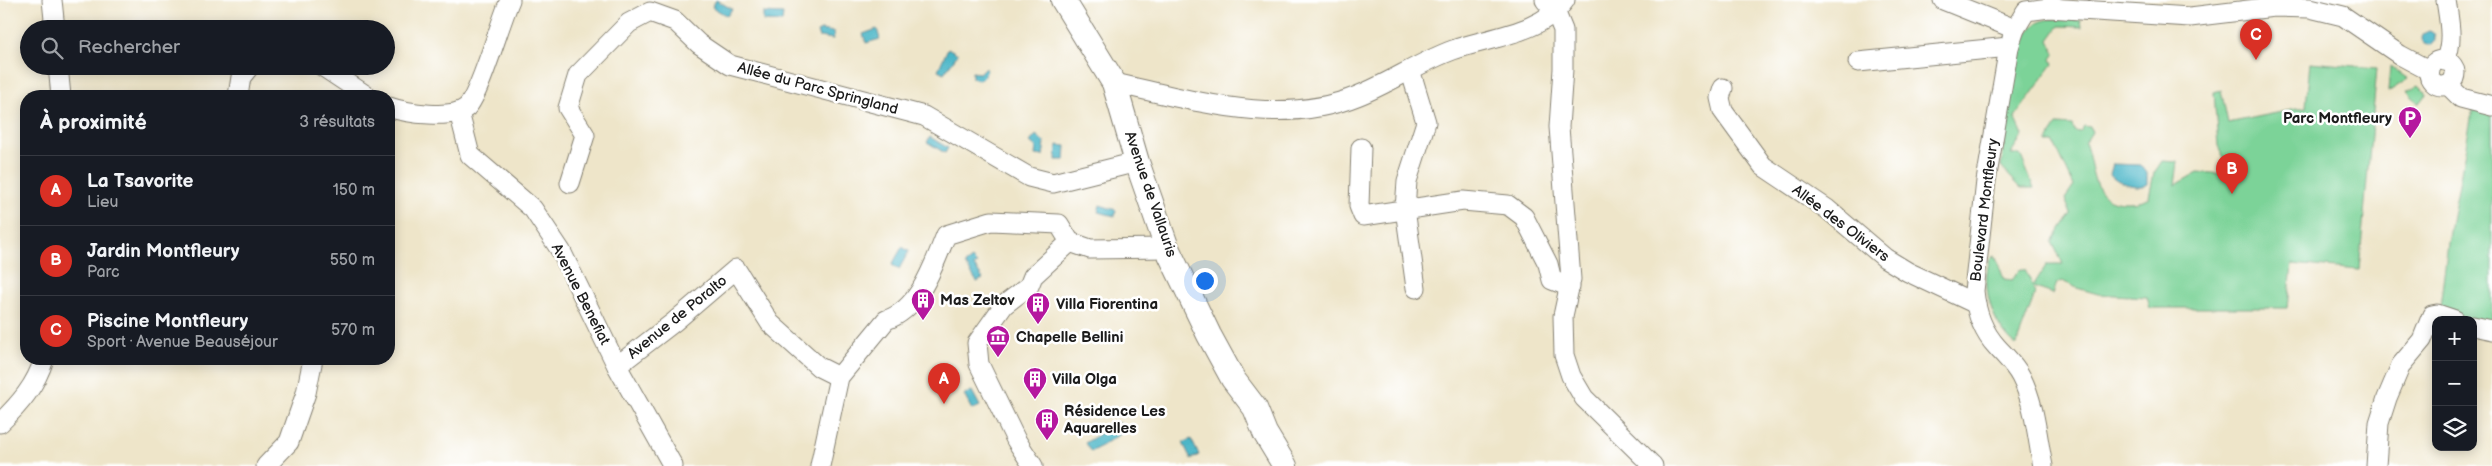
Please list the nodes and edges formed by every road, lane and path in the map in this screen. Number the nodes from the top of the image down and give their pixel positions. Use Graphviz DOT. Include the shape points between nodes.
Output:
graph roads {
  1 [pos="52,0"];
  2 [pos="510,0"];
  3 [pos="1063,0"];
  4 [pos="1943,0"];
  5 [pos="2446,0"];
  6 [pos="1555,4"];
  7 [pos="2021,5"];
  8 [pos="2344,8"];
  9 [pos="53,20"];
  10 [pos="2015,29"];
  11 [pos="2008,47"];
  12 [pos="2445,61"];
  13 [pos="1858,62"];
  14 [pos="2430,71"];
  15 [pos="59,75"];
  16 [pos="243,75"];
  17 [pos="336,75"];
  18 [pos="1412,76"];
  19 [pos="1114,83"];
  20 [pos="2448,85"];
  21 [pos="1723,88"];
  22 [pos="60,90"];
  23 [pos="239,90"];
  24 [pos="358,90"];
  25 [pos="2492,106"];
  26 [pos="395,109"];
  27 [pos="459,112"];
  28 [pos="1361,148"];
  29 [pos="1137,162"];
  30 [pos="570,183"];
  31 [pos="1405,209"];
  32 [pos="1070,242"];
  33 [pos="1167,248"];
  34 [pos="1570,287"];
  35 [pos="1416,288"];
  36 [pos="1976,304"];
  37 [pos="2444,316"];
  38 [pos="2477,327"];
  39 [pos="2492,330"];
  40 [pos="42,365"];
  41 [pos="312,365"];
  42 [pos="617,366"];
  43 [pos="839,377"];
  44 [pos="0,424"];
  45 [pos="266,466"];
  46 [pos="673,466"];
  47 [pos="820,466"];
  48 [pos="1033,466"];
  49 [pos="1285,466"];
  50 [pos="1653,466"];
  51 [pos="2043,466"];
  52 [pos="2376,466"];
  1 -- 9 [label="street"];
  2 -- 27 [label="street" via="472,101"];
  3 -- 19 [label="main road, Avenue de Vallauris"];
  4 -- 10 [label="street"];
  5 -- 12 [label="street" via="2450,51"];
  6 -- 19 [label="street" via="1510,35 1452,50 1356,97 1306,109 1263,112"];
  6 -- 34 [label="street" via="1563,30 1559,127"];
  7 -- 8 [label="street" via="2190,17 2274,7"];
  7 -- 10 [label="street, Boulevard Montfleury"];
  8 -- 14 [label="street" via="2400,55"];
  10 -- 11 [label="street, Boulevard Montfleury"];
  11 -- 13 [label="street"];
  11 -- 36 [label="street, Boulevard Montfleury" via="1983,200 1975,271"];
  12 -- 14 [label="street" via="2434,64"];
  12 -- 20 [label="street" via="2455,70"];
  14 -- 20 [label="street" via="2431,79 2437,85"];
  15 -- 22 [label="street"];
  16 -- 23 [label="street"];
  17 -- 24 [label="street"];
  18 -- 31 [label="street" via="1426,122 1407,181"];
  19 -- 29 [label="main road, Avenue de Vallauris"];
  20 -- 25 [label="street" via="2461,98"];
  21 -- 36 [label="street, Allée des Oliviers" via="1720,98 1723,111 1763,166 1827,209 1885,258"];
  26 -- 27 [label="street" via="415,113"];
  27 -- 42 [label="street, Avenue Benefiat" via="470,155 533,209 561,251"];
  28 -- 31 [label="street" via="1359,206 1363,216"];
  29 -- 30 [label="street, Allée du Parc Springland" via="1053,183 1029,177 924,116 730,65 699,44 675,21 650,12 629,23 578,75 568,108 585,135"];
  29 -- 33 [label="main road, Avenue de Vallauris"];
  31 -- 34 [label="street" via="1463,201 1508,205 1524,217 1548,264 1552,280"];
  31 -- 35 [label="street"];
  32 -- 33 [label="street" via="1090,249"];
  32 -- 43 [label="street" via="1059,224 991,221 946,235 922,288 894,317 886,320"];
  32 -- 48 [label="street" via="1033,276 1028,286 1004,305 977,343 979,364 1016,440"];
  33 -- 49 [label="main road, Avenue de Vallauris" via="1209,335 1233,379 1255,408"];
  34 -- 50 [label="street" via="1563,316 1564,355 1571,376 1584,398"];
  36 -- 51 [label="street, Boulevard Montfleury" via="1987,332 2023,380"];
  37 -- 52 [label="street" via="2432,315 2422,340 2400,365 2379,423"];
  38 -- 39 [label="street"];
  40 -- 44 [label="street" via="28,393"];
  41 -- 45 [label="street" via="306,394 289,442"];
  42 -- 43 [label="street, Avenue de Poralto" via="736,269 770,323 819,367"];
  42 -- 46 [label="street, Avenue Benefiat"];
  43 -- 47 [label="street"];
}
